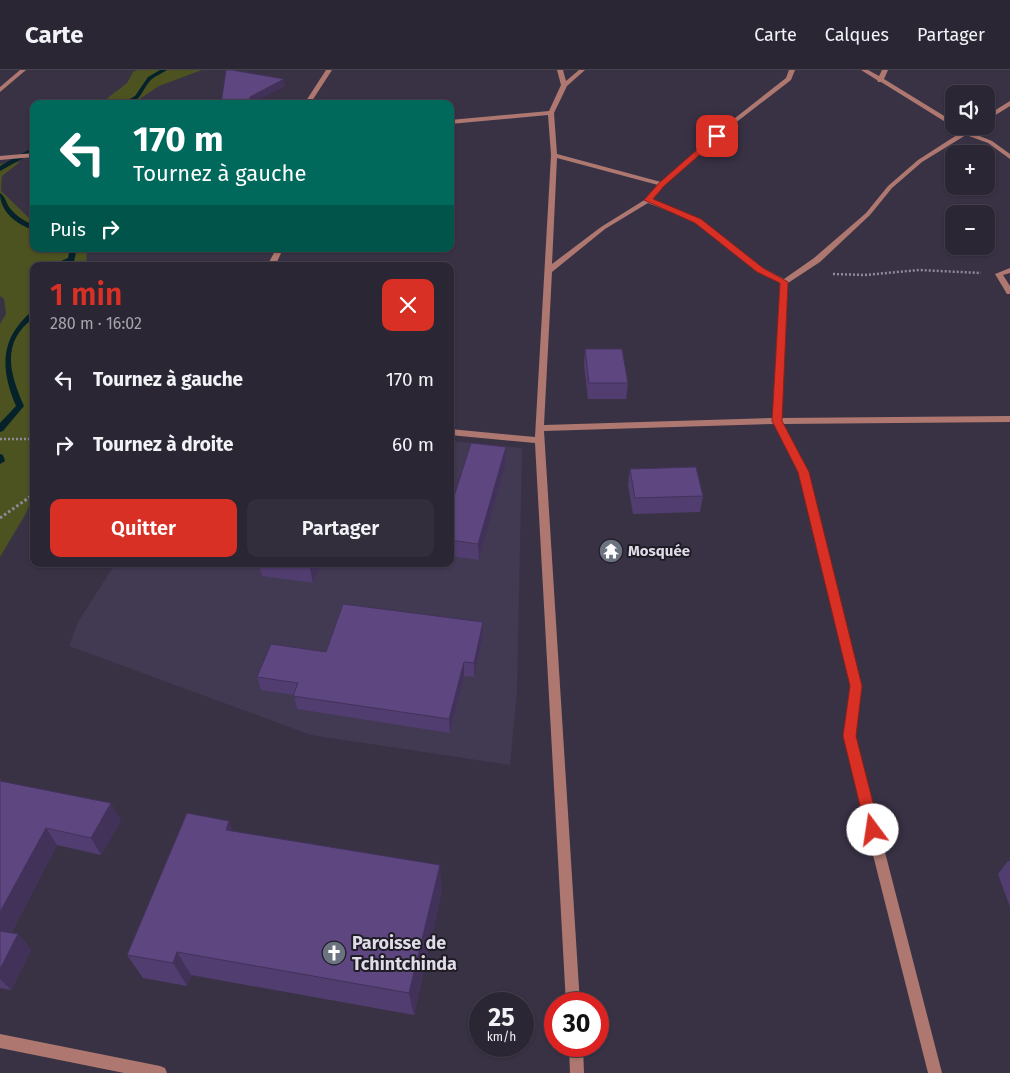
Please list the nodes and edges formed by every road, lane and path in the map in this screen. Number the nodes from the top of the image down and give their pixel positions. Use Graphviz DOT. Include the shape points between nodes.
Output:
graph roads {
  1 [pos="23,70"];
  2 [pos="328,70"];
  3 [pos="560,70"];
  4 [pos="582,70"];
  5 [pos="792,70"];
  6 [pos="864,70"];
  7 [pos="884,70"];
  8 [pos="880,81"];
  9 [pos="564,85"];
  10 [pos="0,90"];
  11 [pos="309,100"];
  12 [pos="1010,104"];
  13 [pos="551,113"];
  14 [pos="995,113"];
  15 [pos="945,120"];
  16 [pos="454,122"];
  17 [pos="962,135"];
  18 [pos="971,135"];
  19 [pos="554,154"];
  20 [pos="30,155"];
  21 [pos="1010,157"];
  22 [pos="0,158"];
  23 [pos="662,184"];
  24 [pos="648,200"];
  25 [pos="549,270"];
  26 [pos="1010,270"];
  27 [pos="829,274"];
  28 [pos="999,274"];
  29 [pos="784,282"];
  30 [pos="1010,292"];
  31 [pos="1010,420"];
  32 [pos="777,421"];
  33 [pos="540,428"];
  34 [pos="454,432"];
  35 [pos="30,439"];
  36 [pos="0,440"];
  37 [pos="539,440"];
  38 [pos="30,497"];
  39 [pos="0,518"];
  40 [pos="572,992"];
  41 [pos="0,1041"];
  42 [pos="577,1057"];
  43 [pos="160,1073"];
  44 [pos="578,1073"];
  45 [pos="935,1073"];
  1 -- 10 [label="street"];
  2 -- 11 [label="street"];
  3 -- 9 [label="street"];
  4 -- 9 [label="street"];
  5 -- 23 [label="street" via="788,79"];
  6 -- 8 [label="street"];
  7 -- 8 [label="street"];
  8 -- 15 [label="street"];
  9 -- 13 [label="street"];
  12 -- 14 [label="street"];
  13 -- 16 [label="street"];
  13 -- 19 [label="street"];
  17 -- 29 [label="street" via="920,161 817,260"];
  18 -- 21 [label="street" via="990,142"];
  19 -- 23 [label="street"];
  19 -- 25 [label="street"];
  20 -- 22 [label="street"];
  23 -- 24 [label="street"];
  24 -- 25 [label="street" via="603,228"];
  24 -- 29 [label="street" via="698,221 760,270"];
  25 -- 33 [label="street"];
  26 -- 28 [label="street"];
  27 -- 28 [label="path" via="865,275 919,270"];
  28 -- 30 [label="street"];
  29 -- 32 [label="street"];
  31 -- 32 [label="street"];
  32 -- 33 [label="street"];
  32 -- 45 [label="street" via="803,472 854,676 856,686 850,736"];
  33 -- 37 [label="street"];
  34 -- 37 [label="street"];
  35 -- 36 [label="path"];
  37 -- 40 [label="street"];
  38 -- 39 [label="path"];
  41 -- 43 [label="street"];
  42 -- 44 [label="street"];
}
